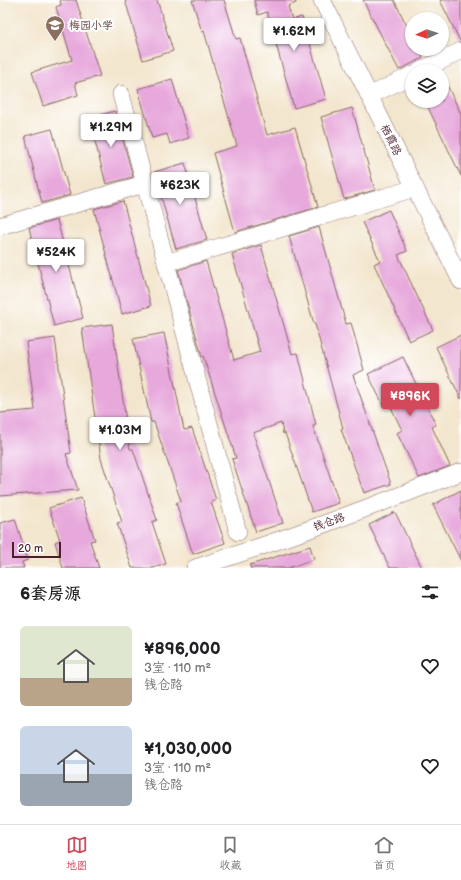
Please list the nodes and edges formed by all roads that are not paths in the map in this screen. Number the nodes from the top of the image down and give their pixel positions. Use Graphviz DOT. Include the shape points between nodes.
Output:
graph roads {
  1 [pos="322,0"];
  2 [pos="461,51"];
  3 [pos="434,64"];
  4 [pos="405,78"];
  5 [pos="120,94"];
  6 [pos="370,96"];
  7 [pos="144,184"];
  8 [pos="415,188"];
  9 [pos="0,226"];
  10 [pos="166,263"];
  11 [pos="461,281"];
  12 [pos="461,472"];
  13 [pos="238,532"];
  14 [pos="195,568"];
  1 -- 6 [label="street, 栖霞路"];
  2 -- 3 [label="street"];
  4 -- 6 [label="street"];
  5 -- 7 [label="street"];
  6 -- 8 [label="street, 栖霞路"];
  7 -- 9 [label="street"];
  7 -- 10 [label="street"];
  8 -- 10 [label="street"];
  8 -- 11 [label="street, 栖霞路"];
  10 -- 13 [label="street"];
  12 -- 14 [label="street, 钱仓路" via="372,507"];
}
